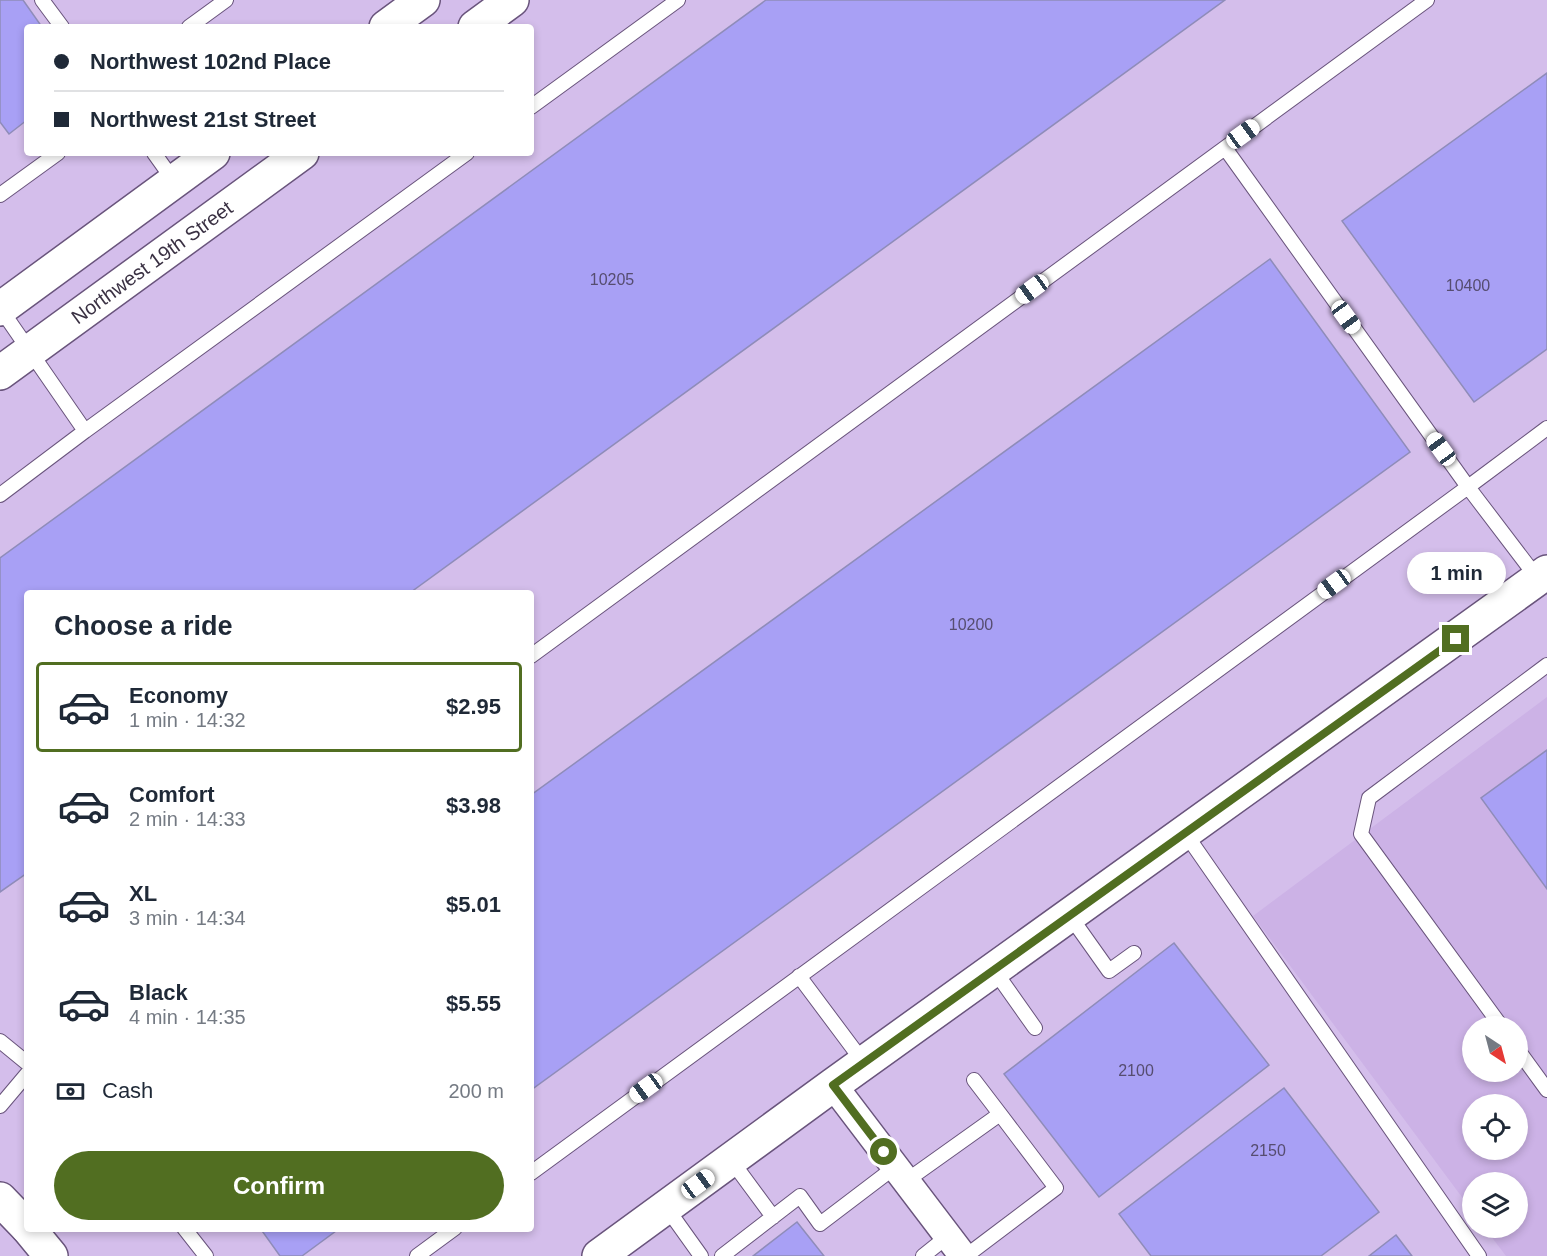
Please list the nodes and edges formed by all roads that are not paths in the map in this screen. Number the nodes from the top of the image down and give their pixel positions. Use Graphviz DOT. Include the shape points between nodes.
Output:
graph roads {
  1 [pos="42,0"];
  2 [pos="226,0"];
  3 [pos="423,0"];
  4 [pos="512,0"];
  5 [pos="1427,0"];
  6 [pos="671,2"];
  7 [pos="60,24"];
  8 [pos="193,24"];
  9 [pos="390,24"];
  10 [pos="479,24"];
  11 [pos="534,105"];
  12 [pos="1225,148"];
  13 [pos="54,156"];
  14 [pos="155,156"];
  15 [pos="209,156"];
  16 [pos="298,156"];
  17 [pos="463,156"];
  18 [pos="174,181"];
  19 [pos="0,195"];
  20 [pos="0,309"];
  21 [pos="29,352"];
  22 [pos="0,373"];
  23 [pos="1547,428"];
  24 [pos="85,431"];
  25 [pos="1468,486"];
  26 [pos="0,495"];
  27 [pos="1543,576"];
  28 [pos="534,654"];
  29 [pos="1547,665"];
  30 [pos="1185,833"];
  31 [pos="1070,916"];
  32 [pos="1134,953"];
  33 [pos="994,970"];
  34 [pos="799,976"];
  35 [pos="1494,1016"];
  36 [pos="1035,1028"];
  37 [pos="0,1041"];
  38 [pos="24,1061"];
  39 [pos="864,1063"];
  40 [pos="1528,1064"];
  41 [pos="24,1078"];
  42 [pos="974,1080"];
  43 [pos="833,1085"];
  44 [pos="1547,1090"];
  45 [pos="0,1106"];
  46 [pos="1000,1114"];
  47 [pos="730,1160"];
  48 [pos="534,1171"];
  49 [pos="901,1174"];
  50 [pos="0,1199"];
  51 [pos="666,1208"];
  52 [pos="773,1217"];
  53 [pos="24,1225"];
  54 [pos="30,1232"];
  55 [pos="187,1232"];
  56 [pos="450,1232"];
  57 [pos="959,1249"];
  58 [pos="51,1256"];
  59 [pos="206,1256"];
  60 [pos="417,1256"];
  61 [pos="599,1256"];
  62 [pos="701,1256"];
  63 [pos="722,1256"];
  64 [pos="923,1256"];
  65 [pos="1479,1256"];
  1 -- 7 [label="lane"];
  2 -- 8 [label="lane"];
  3 -- 9 [label="street"];
  4 -- 10 [label="street"];
  5 -- 12 [label="lane"];
  6 -- 11 [label="lane"];
  12 -- 25 [label="lane"];
  12 -- 28 [label="lane"];
  13 -- 19 [label="lane"];
  14 -- 18 [label="lane"];
  15 -- 18 [label="street"];
  16 -- 21 [label="street, Northwest 19th Street"];
  17 -- 24 [label="lane"];
  18 -- 20 [label="street"];
  20 -- 21 [label="lane"];
  21 -- 22 [label="street, Northwest 19th Street"];
  21 -- 24 [label="lane"];
  23 -- 25 [label="lane"];
  24 -- 26 [label="lane"];
  25 -- 27 [label="lane"];
  25 -- 34 [label="lane"];
  27 -- 30 [label="street"];
  29 -- 35 [label="lane" via="1369,798 1361,834"];
  30 -- 31 [label="street"];
  30 -- 65 [label="lane"];
  31 -- 32 [label="lane" via="1109,971"];
  31 -- 33 [label="street"];
  33 -- 36 [label="lane"];
  33 -- 39 [label="street"];
  34 -- 39 [label="lane"];
  34 -- 48 [label="lane"];
  37 -- 38 [label="lane"];
  39 -- 43 [label="street"];
  40 -- 44 [label="lane"];
  41 -- 45 [label="lane"];
  42 -- 46 [label="lane"];
  43 -- 47 [label="street"];
  43 -- 49 [label="street"];
  46 -- 49 [label="lane"];
  46 -- 57 [label="lane" via="1056,1188"];
  47 -- 51 [label="street"];
  47 -- 52 [label="lane"];
  49 -- 52 [label="lane" via="820,1224 800,1196"];
  49 -- 57 [label="street"];
  50 -- 53 [label="street"];
  51 -- 61 [label="street"];
  51 -- 62 [label="lane"];
  52 -- 63 [label="lane"];
  54 -- 58 [label="street"];
  55 -- 59 [label="lane"];
  56 -- 60 [label="lane"];
  57 -- 64 [label="lane"];
}
